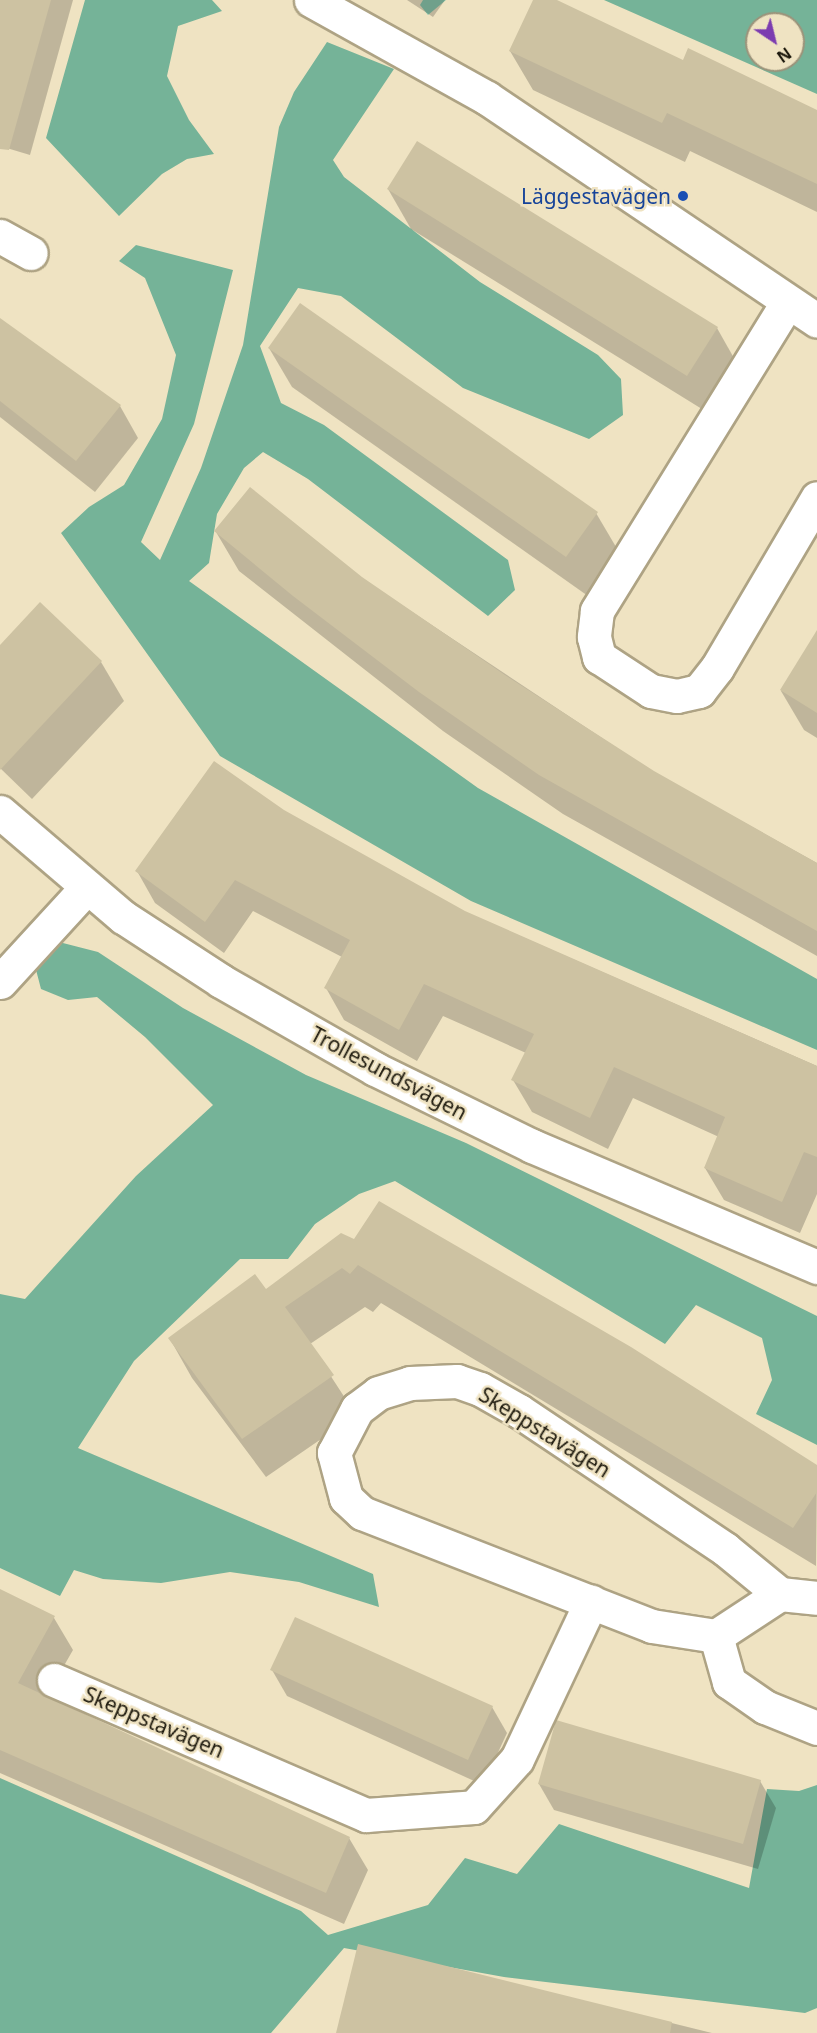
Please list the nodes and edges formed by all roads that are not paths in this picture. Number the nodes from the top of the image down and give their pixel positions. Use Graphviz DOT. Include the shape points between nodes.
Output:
graph roads {
  1 [pos="311,0"];
  2 [pos="0,236"];
  3 [pos="31,253"];
  4 [pos="787,303"];
  5 [pos="817,321"];
  6 [pos="817,498"];
  7 [pos="0,812"];
  8 [pos="86,888"];
  9 [pos="0,982"];
  10 [pos="817,1267"];
  11 [pos="780,1594"];
  12 [pos="817,1598"];
  13 [pos="591,1602"];
  14 [pos="716,1636"];
  15 [pos="54,1680"];
  16 [pos="817,1728"];
  1 -- 4 [label="street" via="487,98"];
  2 -- 3 [label="street"];
  4 -- 5 [label="street"];
  4 -- 6 [label="street" via="597,611 594,637 599,657 651,691 677,696 699,691 717,668"];
  7 -- 8 [label="street, Trollesundsvägen"];
  8 -- 9 [label="street"];
  8 -- 10 [label="street, Trollesundsvägen" via="221,981 375,1068 532,1146"];
  11 -- 12 [label="street"];
  11 -- 13 [label="street, Skeppstavägen" via="725,1549 480,1389 458,1381 410,1383 378,1394 357,1410 334,1453 346,1498 362,1514"];
  11 -- 14 [label="street"];
  13 -- 14 [label="street, Skeppstavägen" via="652,1626"];
  13 -- 15 [label="street, Skeppstavägen" via="517,1759 474,1807 366,1815"];
  14 -- 16 [label="street" via="729,1682 765,1707"];
}
